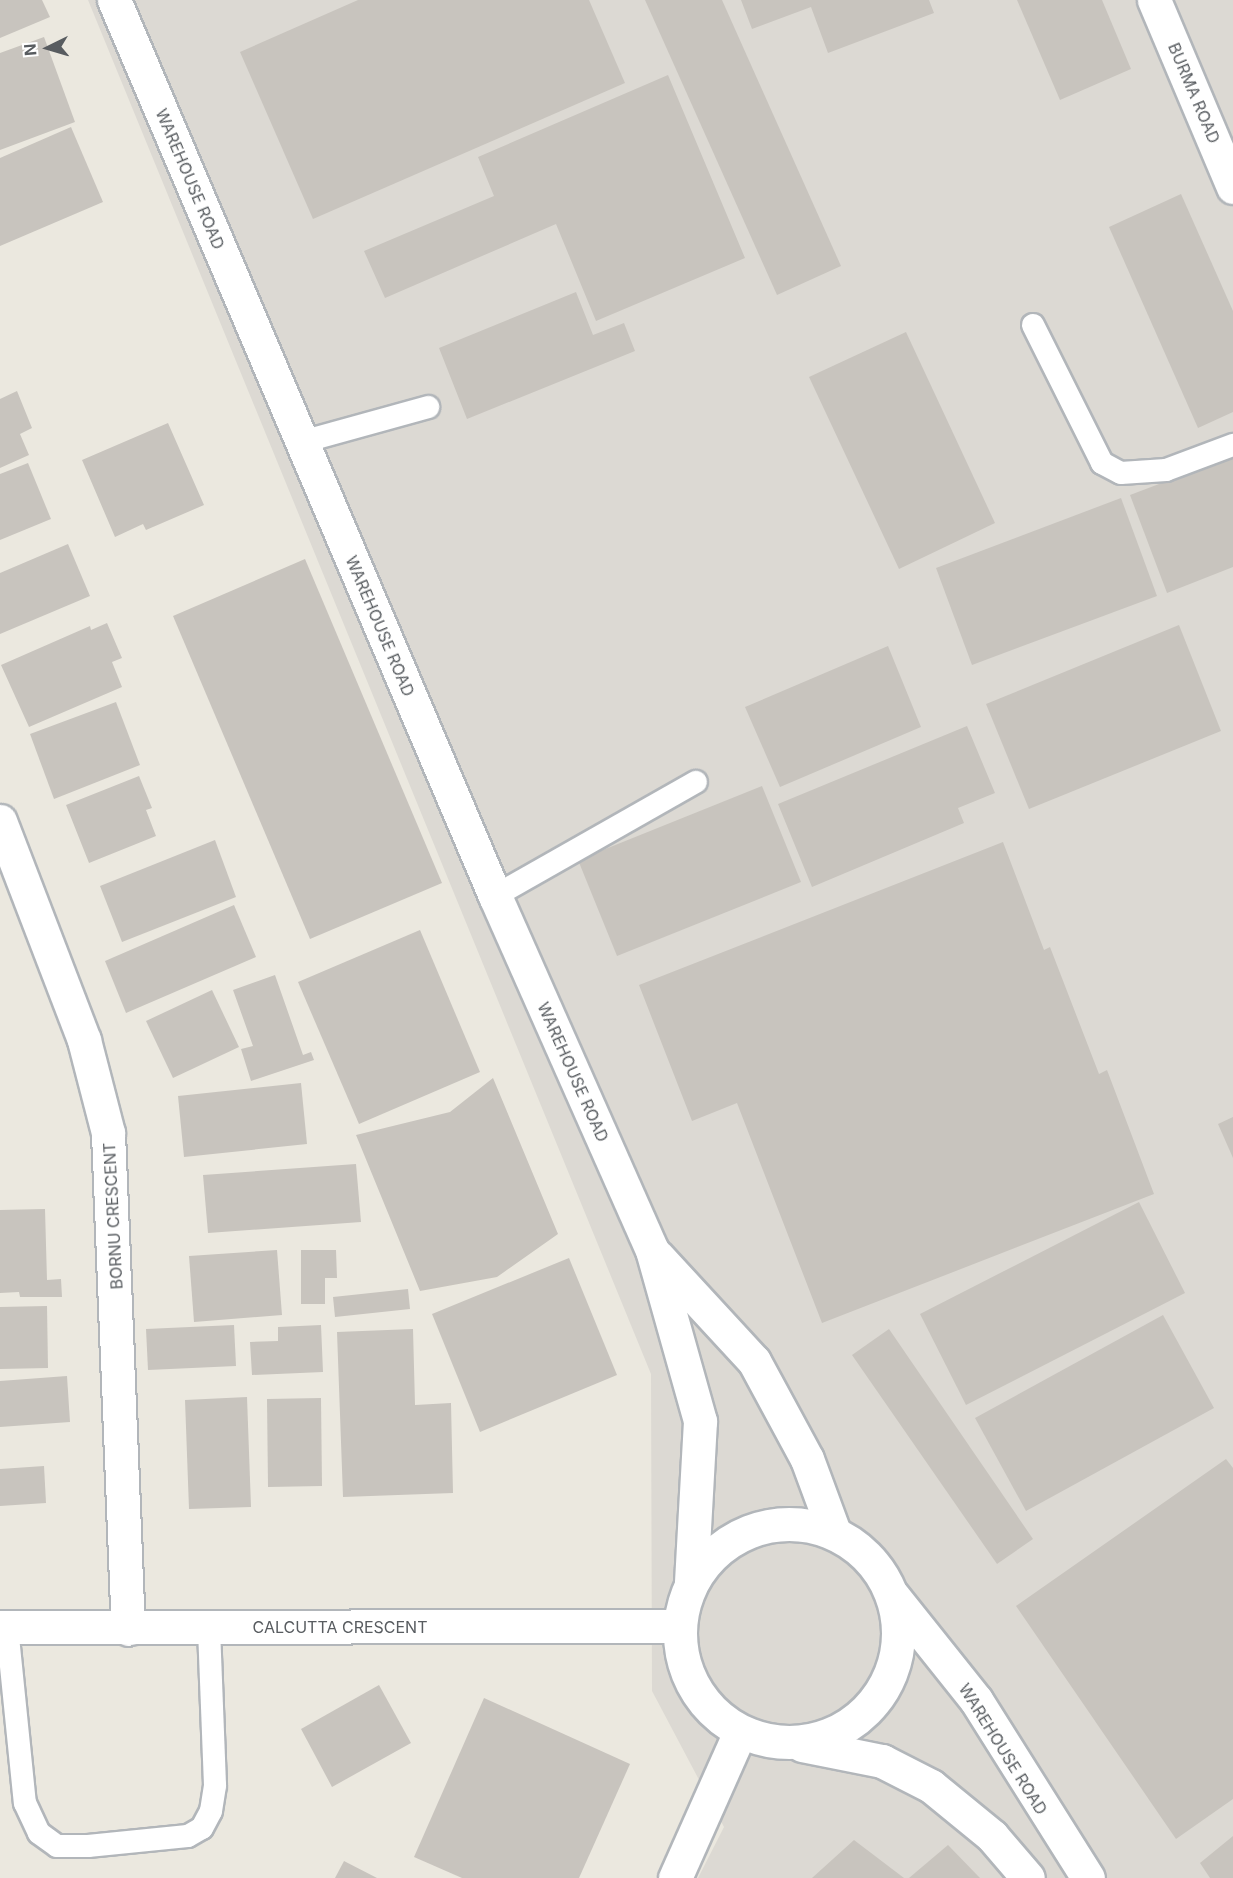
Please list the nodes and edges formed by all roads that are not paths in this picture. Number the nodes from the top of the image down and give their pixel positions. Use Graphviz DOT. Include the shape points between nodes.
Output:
graph roads {
  1 [pos="114,0"];
  2 [pos="1154,0"];
  3 [pos="1229,177"];
  4 [pos="1033,325"];
  5 [pos="428,406"];
  6 [pos="302,442"];
  7 [pos="1233,445"];
  8 [pos="696,782"];
  9 [pos="0,821"];
  10 [pos="495,896"];
  11 [pos="652,1250"];
  12 [pos="834,1532"];
  13 [pos="691,1584"];
  14 [pos="892,1594"];
  15 [pos="680,1626"];
  16 [pos="3,1627"];
  17 [pos="209,1628"];
  18 [pos="128,1629"];
  19 [pos="740,1732"];
  20 [pos="794,1744"];
  21 [pos="675,1878"];
  22 [pos="1028,1878"];
  23 [pos="1088,1878"];
  1 -- 6 [label="main road, WAREHOUSE ROAD"];
  2 -- 3 [label="main road, BURMA ROAD"];
  4 -- 7 [label="lane" via="1102,463 1121,473 1166,470"];
  5 -- 6 [label="lane"];
  6 -- 10 [label="main road, WAREHOUSE ROAD"];
  8 -- 10 [label="lane"];
  9 -- 18 [label="main road, BORNU CRESCENT" via="84,1040 108,1133"];
  10 -- 11 [label="main road, WAREHOUSE ROAD"];
  11 -- 12 [label="main road, WAREHOUSE ROAD" via="754,1361 807,1459"];
  11 -- 13 [label="main road, WAREHOUSE ROAD" via="700,1421"];
  12 -- 13 [label="main road" via="794,1522 754,1528 718,1548"];
  12 -- 14 [label="main road" via="869,1557"];
  13 -- 15 [label="main road"];
  14 -- 20 [label="main road" via="899,1628 896,1663 881,1694 848,1725 828,1736"];
  14 -- 23 [label="main road, WAREHOUSE ROAD" via="976,1700"];
  15 -- 17 [label="main road, CALCUTTA CRESCENT"];
  15 -- 19 [label="main road" via="682,1658 694,1688 714,1713"];
  16 -- 17 [label="lane" via="25,1803 39,1833 57,1846 188,1836 202,1828 212,1811 215,1785"];
  16 -- 18 [label="main road, CALCUTTA CRESCENT"];
  17 -- 18 [label="main road, CALCUTTA CRESCENT"];
  19 -- 20 [label="main road"];
  19 -- 21 [label="main road"];
  20 -- 22 [label="main road" via="882,1761 931,1786 992,1836"];
}
